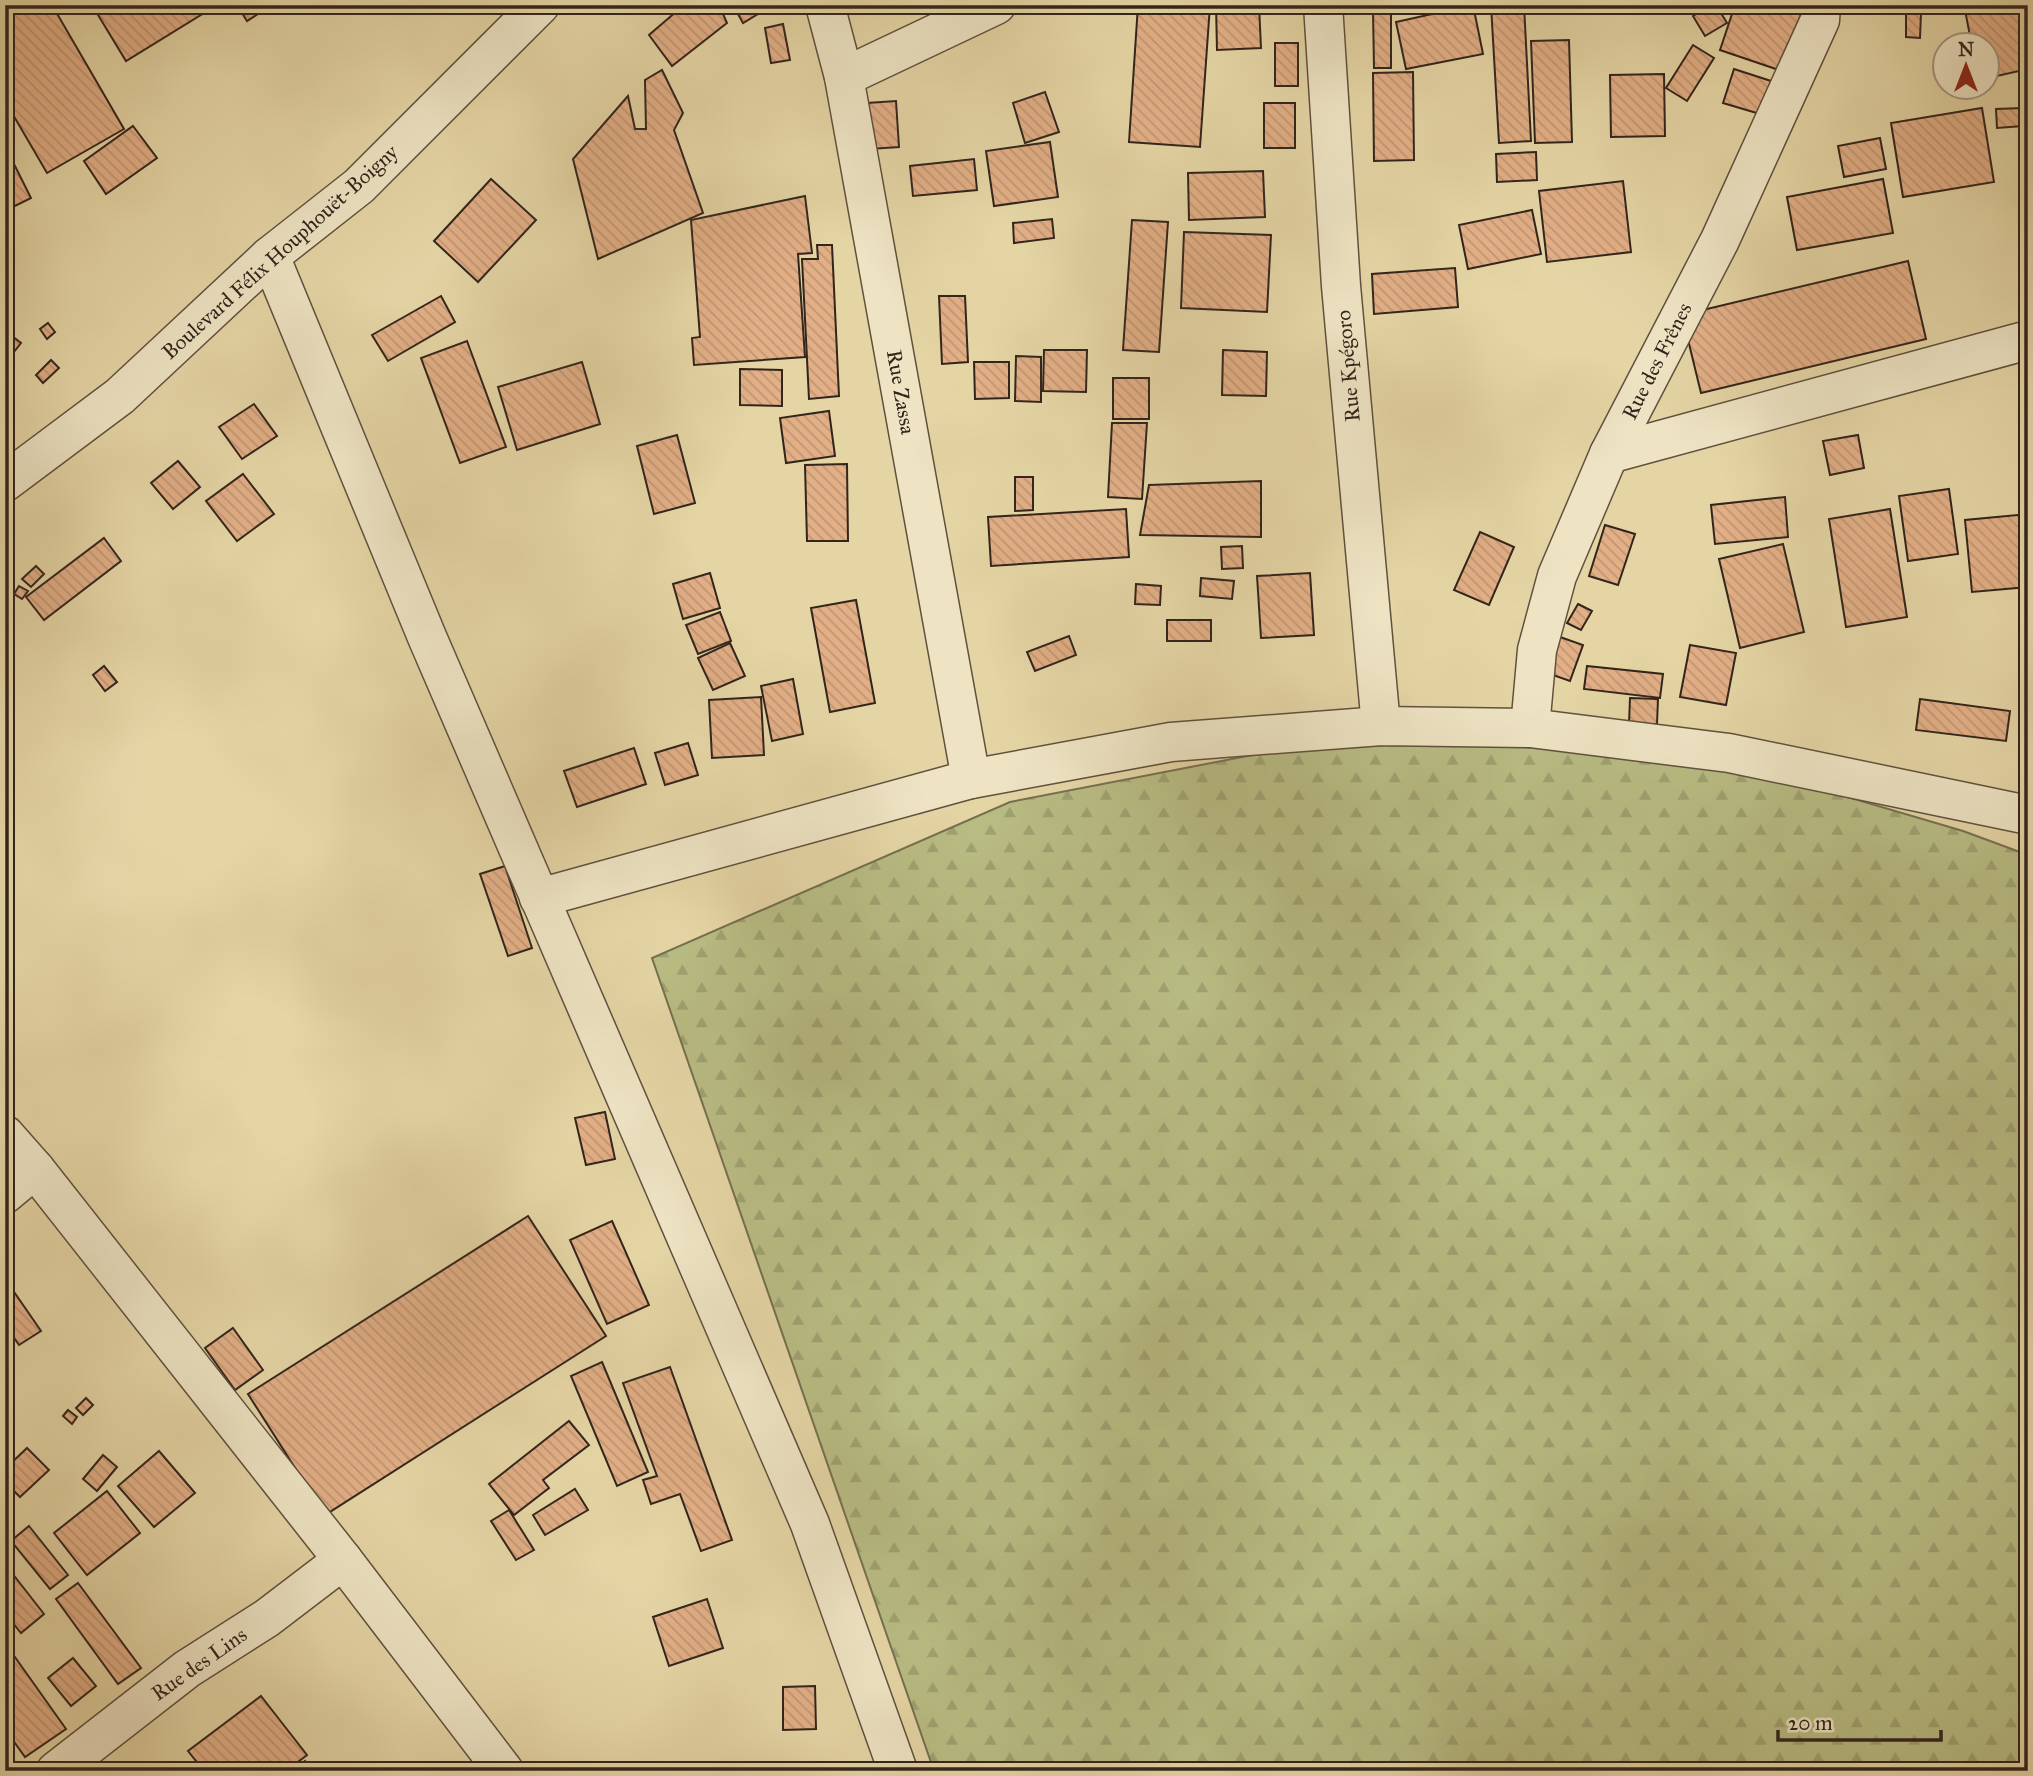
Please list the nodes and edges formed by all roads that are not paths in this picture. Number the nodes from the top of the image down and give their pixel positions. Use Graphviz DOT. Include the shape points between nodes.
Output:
graph roads {
  1 [pos="540,5"];
  2 [pos="825,5"];
  3 [pos="996,5"];
  4 [pos="1323,5"];
  5 [pos="1821,5"];
  6 [pos="844,78"];
  7 [pos="270,256"];
  8 [pos="2028,340"];
  9 [pos="1609,454"];
  10 [pos="5,482"];
  11 [pos="1381,726"];
  12 [pos="1530,728"];
  13 [pos="971,779"];
  14 [pos="2028,815"];
  15 [pos="539,898"];
  16 [pos="5,1135"];
  17 [pos="35,1168"];
  18 [pos="5,1194"];
  19 [pos="343,1560"];
  20 [pos="56,1771"];
  21 [pos="504,1771"];
  22 [pos="898,1771"];
  1 -- 7 [label="street, Boulevard Félix Houphouët-Boigny" via="359,186"];
  2 -- 6 [label="street, Rue Zassa"];
  3 -- 6 [label="street"];
  4 -- 11 [label="street, Rue Kpégoro" via="1341,286"];
  5 -- 9 [label="street, Rue des Frênes" via="1820,20 1720,240"];
  6 -- 13 [label="street, Rue Zassa"];
  7 -- 10 [label="street, Boulevard Félix Houphouët-Boigny" via="120,396"];
  7 -- 15 [label="street"];
  8 -- 9 [label="street"];
  9 -- 12 [label="street, Rue des Frênes" via="1557,576 1536,650"];
  11 -- 12 [label="street"];
  11 -- 13 [label="street" via="1171,742"];
  12 -- 14 [label="street" via="1729,753"];
  13 -- 15 [label="street"];
  15 -- 22 [label="street" via="810,1524"];
  16 -- 17 [label="street"];
  17 -- 18 [label="street"];
  17 -- 19 [label="street"];
  19 -- 20 [label="street, Rue des Lins" via="267,1618 187,1669"];
  19 -- 21 [label="street"];
}
